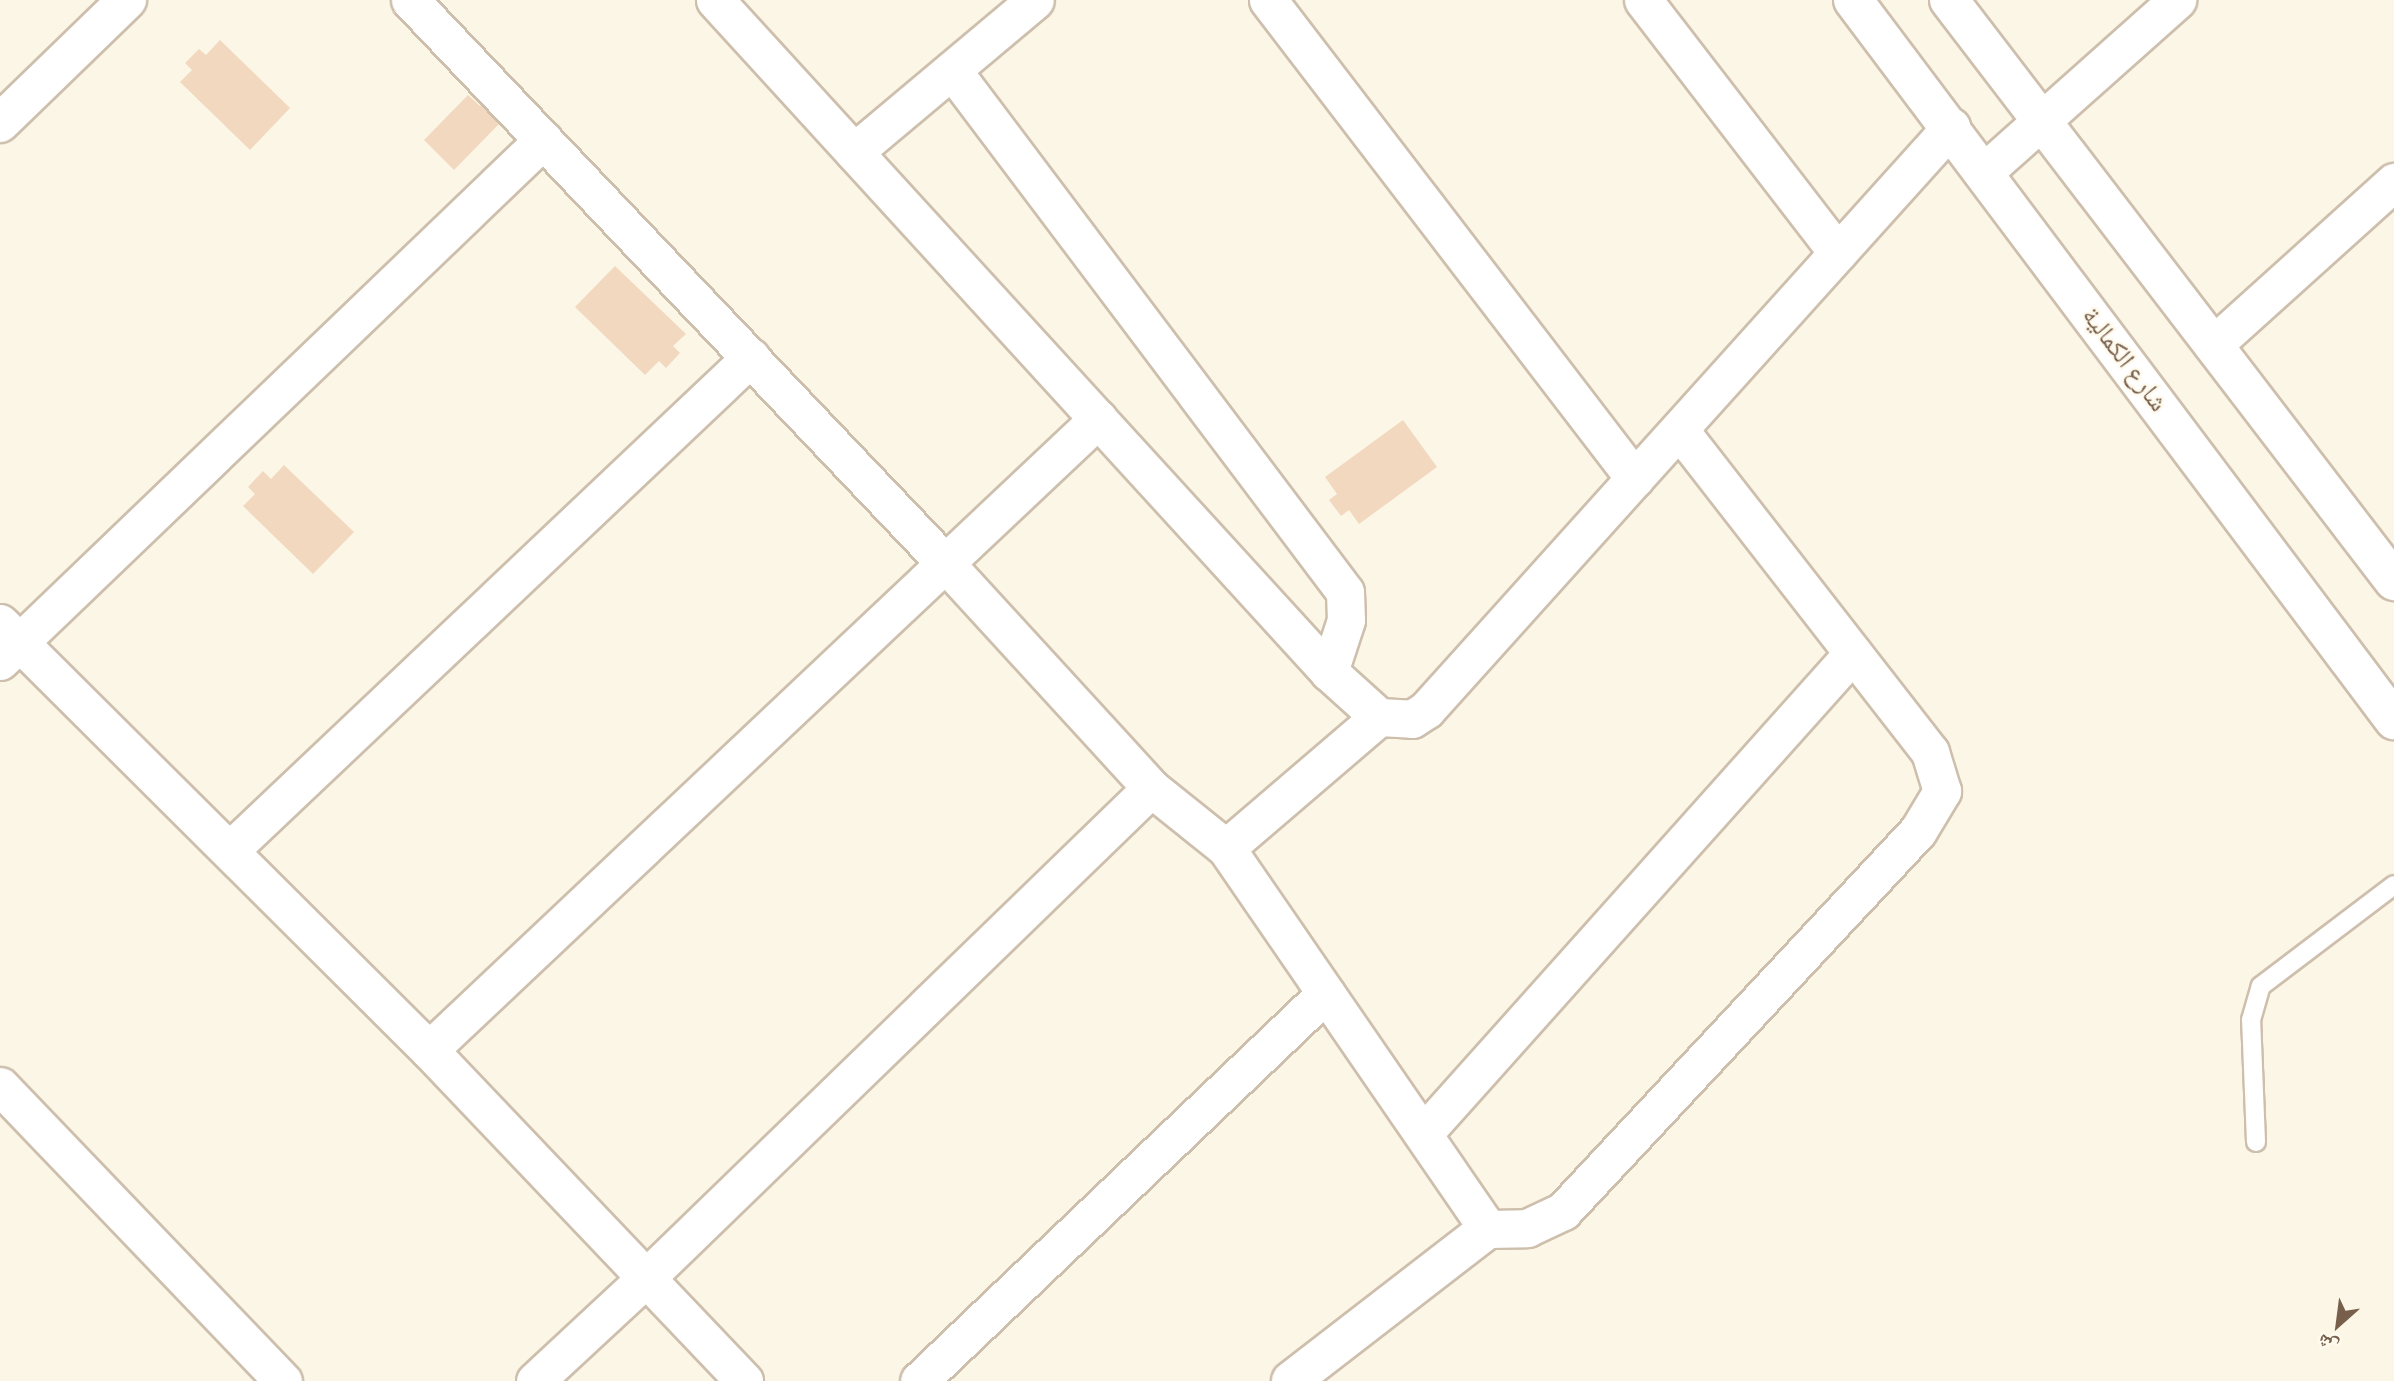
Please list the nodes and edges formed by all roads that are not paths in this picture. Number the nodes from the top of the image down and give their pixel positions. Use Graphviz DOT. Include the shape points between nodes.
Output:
graph roads {
  1 [pos="410,0"];
  2 [pos="715,0"];
  3 [pos="1035,0"];
  4 [pos="1643,0"];
  5 [pos="1853,0"];
  6 [pos="1949,0"];
  7 [pos="2177,0"];
  8 [pos="124,1"];
  9 [pos="1279,4"];
  10 [pos="952,70"];
  11 [pos="2040,122"];
  12 [pos="0,124"];
  13 [pos="1951,127"];
  14 [pos="543,140"];
  15 [pos="854,152"];
  16 [pos="1984,172"];
  17 [pos="2394,182"];
  18 [pos="1838,253"];
  19 [pos="2213,345"];
  20 [pos="751,357"];
  21 [pos="1098,419"];
  22 [pos="1679,430"];
  23 [pos="1635,479"];
  24 [pos="2389,563"];
  25 [pos="946,564"];
  26 [pos="6,642"];
  27 [pos="1853,653"];
  28 [pos="1329,672"];
  29 [pos="1379,717"];
  30 [pos="2394,720"];
  31 [pos="1151,788"];
  32 [pos="1226,848"];
  33 [pos="230,849"];
  34 [pos="2394,885"];
  35 [pos="1326,993"];
  36 [pos="429,1050"];
  37 [pos="0,1086"];
  38 [pos="1423,1133"];
  39 [pos="2256,1142"];
  40 [pos="1488,1228"];
  41 [pos="647,1277"];
  42 [pos="283,1381"];
  43 [pos="535,1381"];
  44 [pos="744,1381"];
  45 [pos="919,1381"];
  46 [pos="1291,1381"];
  1 -- 14 [label="street"];
  2 -- 15 [label="street"];
  3 -- 10 [label="street"];
  4 -- 18 [label="street"];
  5 -- 13 [label="main road, شارع الكمالية"];
  6 -- 11 [label="main road"];
  7 -- 11 [label="street"];
  8 -- 12 [label="main road"];
  9 -- 23 [label="street"];
  10 -- 15 [label="street"];
  10 -- 28 [label="street" via="1345,592 1346,620"];
  11 -- 16 [label="street"];
  11 -- 19 [label="main road"];
  13 -- 16 [label="main road, شارع الكمالية"];
  13 -- 18 [label="street"];
  14 -- 20 [label="street"];
  14 -- 26 [label="street"];
  15 -- 21 [label="street"];
  16 -- 30 [label="main road, شارع الكمالية"];
  17 -- 19 [label="street"];
  18 -- 22 [label="street"];
  19 -- 24 [label="main road"];
  20 -- 25 [label="street"];
  20 -- 33 [label="street"];
  21 -- 25 [label="street"];
  21 -- 28 [label="street"];
  22 -- 23 [label="street"];
  22 -- 27 [label="street"];
  23 -- 29 [label="street" via="1426,710 1412,719"];
  25 -- 31 [label="street"];
  25 -- 36 [label="street"];
  26 -- 33 [label="street"];
  27 -- 38 [label="street"];
  27 -- 40 [label="street" via="1930,752 1940,776 1942,791 1918,831 1563,1211 1527,1228"];
  28 -- 29 [label="street"];
  29 -- 32 [label="street"];
  31 -- 32 [label="street"];
  31 -- 41 [label="street"];
  32 -- 35 [label="street"];
  33 -- 36 [label="street"];
  34 -- 39 [label="lane" via="2261,986 2251,1020"];
  35 -- 38 [label="street"];
  35 -- 45 [label="street"];
  36 -- 41 [label="street"];
  37 -- 42 [label="street"];
  38 -- 40 [label="street"];
  40 -- 46 [label="main road"];
  41 -- 43 [label="street"];
  41 -- 44 [label="street"];
}
